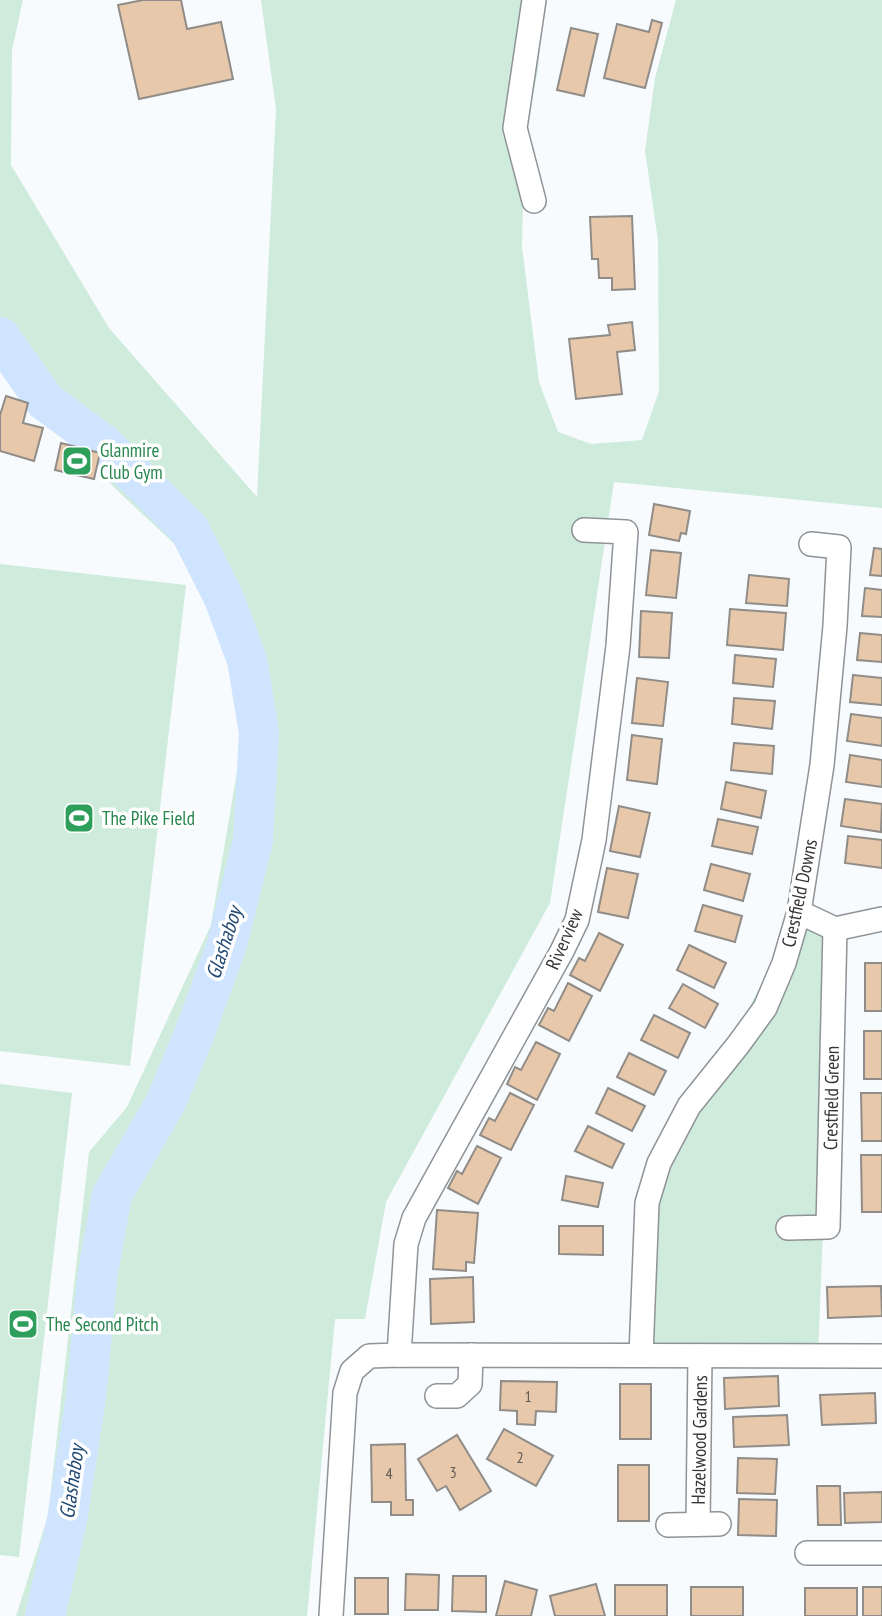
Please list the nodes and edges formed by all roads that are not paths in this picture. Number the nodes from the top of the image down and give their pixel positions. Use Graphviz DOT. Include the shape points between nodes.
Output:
graph roads {
  1 [pos="534,0"];
  2 [pos="534,201"];
  3 [pos="584,530"];
  4 [pos="811,544"];
  5 [pos="799,912"];
  6 [pos="882,919"];
  7 [pos="835,929"];
  8 [pos="788,1228"];
  9 [pos="399,1354"];
  10 [pos="471,1355"];
  11 [pos="641,1355"];
  12 [pos="700,1356"];
  13 [pos="882,1356"];
  14 [pos="436,1396"];
  15 [pos="668,1525"];
  16 [pos="807,1553"];
  17 [pos="882,1553"];
  18 [pos="331,1616"];
  1 -- 2 [label="street" via="515,128"];
  3 -- 9 [label="street, Riverview" via="626,532 618,646 594,840 577,920 414,1218 406,1244"];
  4 -- 5 [label="street, Crestfield Downs" via="839,547 822,765"];
  5 -- 7 [label="street"];
  5 -- 11 [label="street, Crestfield Downs" via="765,1008 689,1106 659,1163 647,1203"];
  6 -- 7 [label="street"];
  7 -- 8 [label="street, Crestfield Green" via="828,1227"];
  9 -- 10 [label="street"];
  9 -- 18 [label="street" via="369,1356 352,1371 345,1393"];
  10 -- 11 [label="street"];
  10 -- 14 [label="street" via="470,1384 457,1396"];
  11 -- 12 [label="street"];
  12 -- 13 [label="street"];
  12 -- 15 [label="street, Hazelwood Gardens" via="708,1524"];
  16 -- 17 [label="street"];
}
